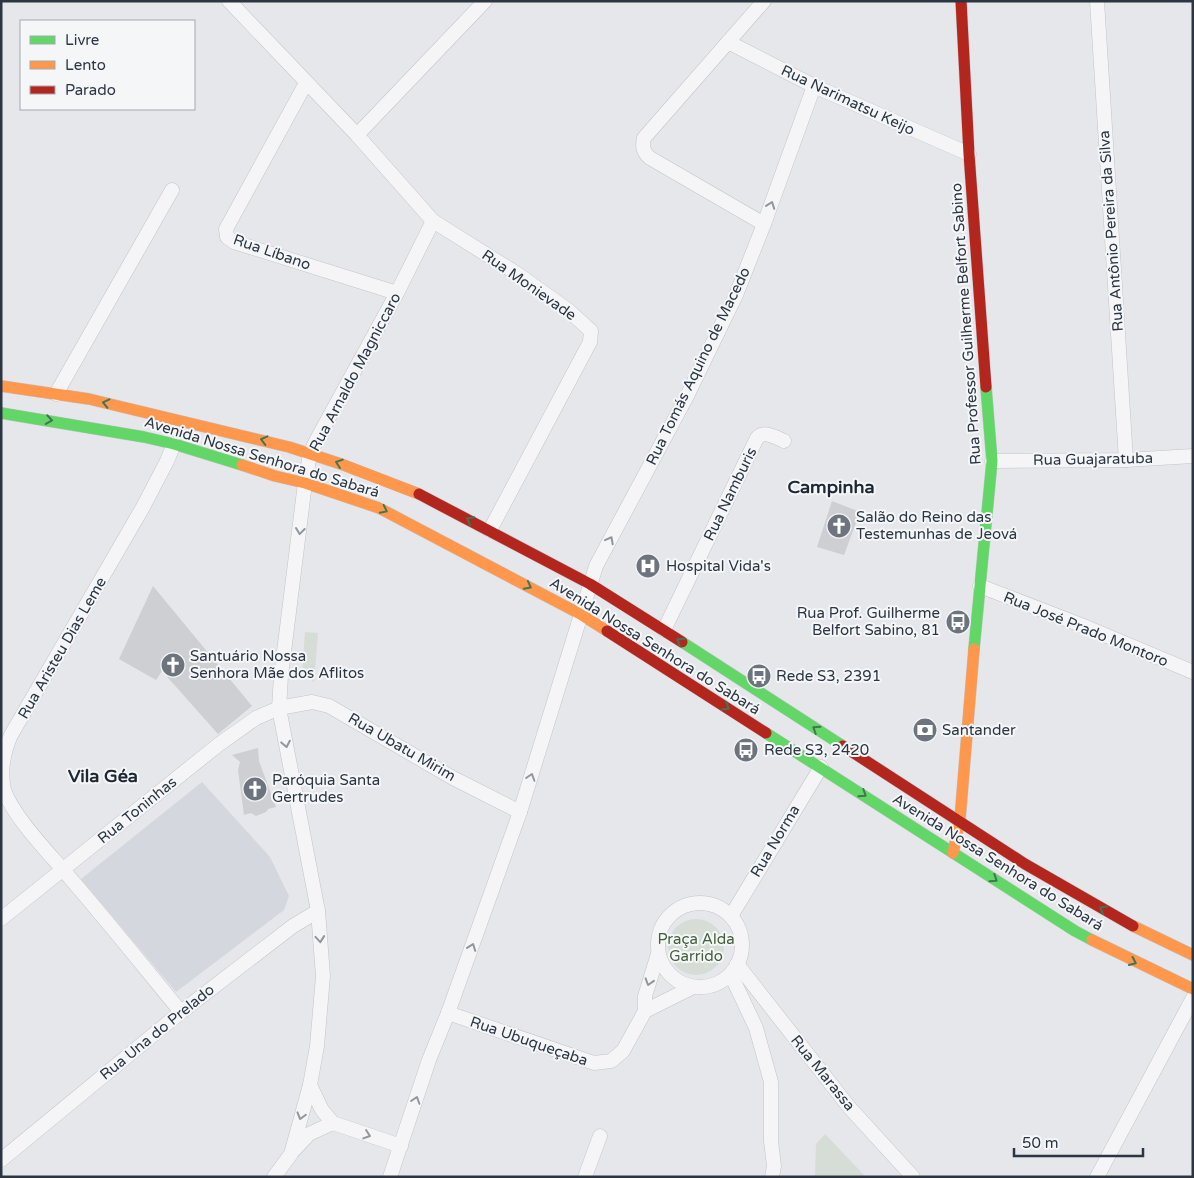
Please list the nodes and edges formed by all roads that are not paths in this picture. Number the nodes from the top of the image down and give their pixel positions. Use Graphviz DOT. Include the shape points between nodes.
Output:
graph roads {
  1 [pos="229,1"];
  2 [pos="485,1"];
  3 [pos="764,1"];
  4 [pos="961,1"];
  5 [pos="1097,1"];
  6 [pos="728,42"];
  7 [pos="306,84"];
  8 [pos="814,86"];
  9 [pos="357,135"];
  10 [pos="970,154"];
  11 [pos="172,190"];
  12 [pos="433,220"];
  13 [pos="764,224"];
  14 [pos="397,293"];
  15 [pos="1,386"];
  16 [pos="56,394"];
  17 [pos="1,413"];
  18 [pos="784,441"];
  19 [pos="174,444"];
  20 [pos="310,454"];
  21 [pos="1193,456"];
  22 [pos="1126,460"];
  23 [pos="992,461"];
  24 [pos="305,483"];
  25 [pos="490,530"];
  26 [pos="590,584"];
  27 [pos="980,586"];
  28 [pos="582,615"];
  29 [pos="664,630"];
  30 [pos="1193,672"];
  31 [pos="279,708"];
  32 [pos="821,767"];
  33 [pos="520,812"];
  34 [pos="960,822"];
  35 [pos="953,853"];
  36 [pos="63,869"];
  37 [pos="318,911"];
  38 [pos="731,916"];
  39 [pos="1,919"];
  40 [pos="658,954"];
  41 [pos="1193,955"];
  42 [pos="734,970"];
  43 [pos="693,987"];
  44 [pos="1193,989"];
  45 [pos="1193,998"];
  46 [pos="645,1011"];
  47 [pos="181,1012"];
  48 [pos="448,1013"];
  49 [pos="310,1085"];
  50 [pos="333,1123"];
  51 [pos="600,1136"];
  52 [pos="401,1146"];
  53 [pos="291,1154"];
  54 [pos="1,1160"];
  55 [pos="274,1177"];
  56 [pos="390,1177"];
  57 [pos="585,1177"];
  58 [pos="772,1177"];
  59 [pos="913,1177"];
  60 [pos="1097,1177"];
  1 -- 7 [label="street, Rua Monievade"];
  2 -- 9 [label="street"];
  3 -- 6 [label="street"];
  4 -- 10 [label="main road, Rua Professor Guilherme Belfort Sabino"];
  5 -- 22 [label="street, Rua Antônio Pereira da Silva"];
  6 -- 8 [label="street, Rua Narimatsu Keijo"];
  6 -- 13 [label="street" via="644,138 643,149 650,158"];
  7 -- 9 [label="street, Rua Monievade"];
  7 -- 14 [label="street, Rua Líbano" via="226,229 227,237 234,242"];
  8 -- 10 [label="street, Rua Narimatsu Keijo"];
  13 -- 8 [label="street, Rua Tomás Aquino de Macedo, one-way"];
  9 -- 12 [label="street, Rua Monievade"];
  10 -- 23 [label="main road, Rua Professor Guilherme Belfort Sabino"];
  11 -- 16 [label="street"];
  12 -- 14 [label="street, Rua Arnaldo Magniccaro"];
  12 -- 25 [label="street, Rua Monievade" via="519,274 591,331 590,342"];
  26 -- 13 [label="street, Rua Tomás Aquino de Macedo, one-way" via="596,566 687,396 736,295"];
  14 -- 20 [label="street, Rua Arnaldo Magniccaro"];
  15 -- 16 [label="main road, Avenida Nossa Senhora do Sabará"];
  20 -- 16 [label="main road, Avenida Nossa Senhora do Sabará, one-way" via="173,418"];
  17 -- 19 [label="main road, Avenida Nossa Senhora do Sabará, one-way" via="91,426"];
  18 -- 29 [label="street, Rua Namburis" via="765,433 757,438"];
  19 -- 24 [label="main road, Avenida Nossa Senhora do Sabará"];
  19 -- 36 [label="street, Rua Aristeu Dias Leme" via="143,507 11,735 3,755 2,780 9,802"];
  20 -- 24 [label="street, Rua Arnaldo Magniccaro"];
  25 -- 20 [label="main road, Avenida Nossa Senhora do Sabará, one-way" via="417,492"];
  21 -- 22 [label="street, Rua Guajaratuba"];
  22 -- 23 [label="street, Rua Guajaratuba"];
  23 -- 27 [label="main road, Rua Professor Guilherme Belfort Sabino"];
  24 -- 28 [label="main road, Avenida Nossa Senhora do Sabará, one-way" via="379,508"];
  24 -- 31 [label="street, Rua Arnaldo Magniccaro, one-way"];
  25 -- 26 [label="main road, Avenida Nossa Senhora do Sabará"];
  26 -- 28 [label="street, Rua Tomás Aquino de Macedo"];
  26 -- 29 [label="main road, Avenida Nossa Senhora do Sabará"];
  27 -- 30 [label="street, Rua José Prado Montoro"];
  27 -- 34 [label="main road, Rua Professor Guilherme Belfort Sabino"];
  28 -- 32 [label="main road, Avenida Nossa Senhora do Sabará, one-way"];
  33 -- 28 [label="street, Rua Tomás Aquino de Macedo, one-way"];
  34 -- 29 [label="main road, Avenida Nossa Senhora do Sabará, one-way"];
  31 -- 33 [label="street, Rua Ubatu Mirim" via="312,702 329,706 453,778"];
  31 -- 36 [label="street, Rua Toninhas" via="256,718 218,745"];
  31 -- 37 [label="street, Rua Arnaldo Magniccaro, one-way"];
  32 -- 35 [label="main road, Avenida Nossa Senhora do Sabará, one-way"];
  32 -- 38 [label="street, Rua Norma"];
  48 -- 33 [label="street, Rua Tomás Aquino de Macedo, one-way"];
  34 -- 35 [label="main road, Rua Professor Guilherme Belfort Sabino"];
  41 -- 34 [label="main road, Avenida Nossa Senhora do Sabará, one-way" via="1088,901"];
  35 -- 44 [label="main road, Avenida Nossa Senhora do Sabará, one-way" via="1075,931"];
  36 -- 39 [label="street, Rua Toninhas"];
  36 -- 47 [label="street, Rua Aristeu Dias Leme"];
  37 -- 47 [label="street, Rua Una do Prelado" via="293,926"];
  37 -- 49 [label="street, Rua Arnaldo Magniccaro, one-way" via="323,976"];
  38 -- 40 [label="street" via="714,905 700,902 686,905 664,922 659,935"];
  38 -- 42 [label="street" via="740,930 742,942"];
  40 -- 43 [label="street" via="670,975"];
  40 -- 46 [label="street, one-way" via="645,996"];
  42 -- 43 [label="street" via="713,985"];
  42 -- 58 [label="street" via="756,1028 771,1082"];
  42 -- 59 [label="street, Rua Marassa"];
  43 -- 46 [label="street"];
  45 -- 60 [label="street"];
  46 -- 48 [label="street, Rua Ubuqueçaba" via="623,1051 611,1061 594,1064"];
  47 -- 54 [label="street, Rua Una do Prelado"];
  52 -- 48 [label="street, Rua Tomás Aquino de Macedo, one-way"];
  49 -- 50 [label="street" via="318,1104"];
  49 -- 53 [label="street, Rua Arnaldo Magniccaro, one-way"];
  50 -- 52 [label="street, one-way"];
  50 -- 53 [label="street" via="308,1134"];
  51 -- 57 [label="street"];
  52 -- 56 [label="street, Rua Tomás Aquino de Macedo"];
  53 -- 55 [label="street, Rua Arnaldo Magniccaro"];
}
